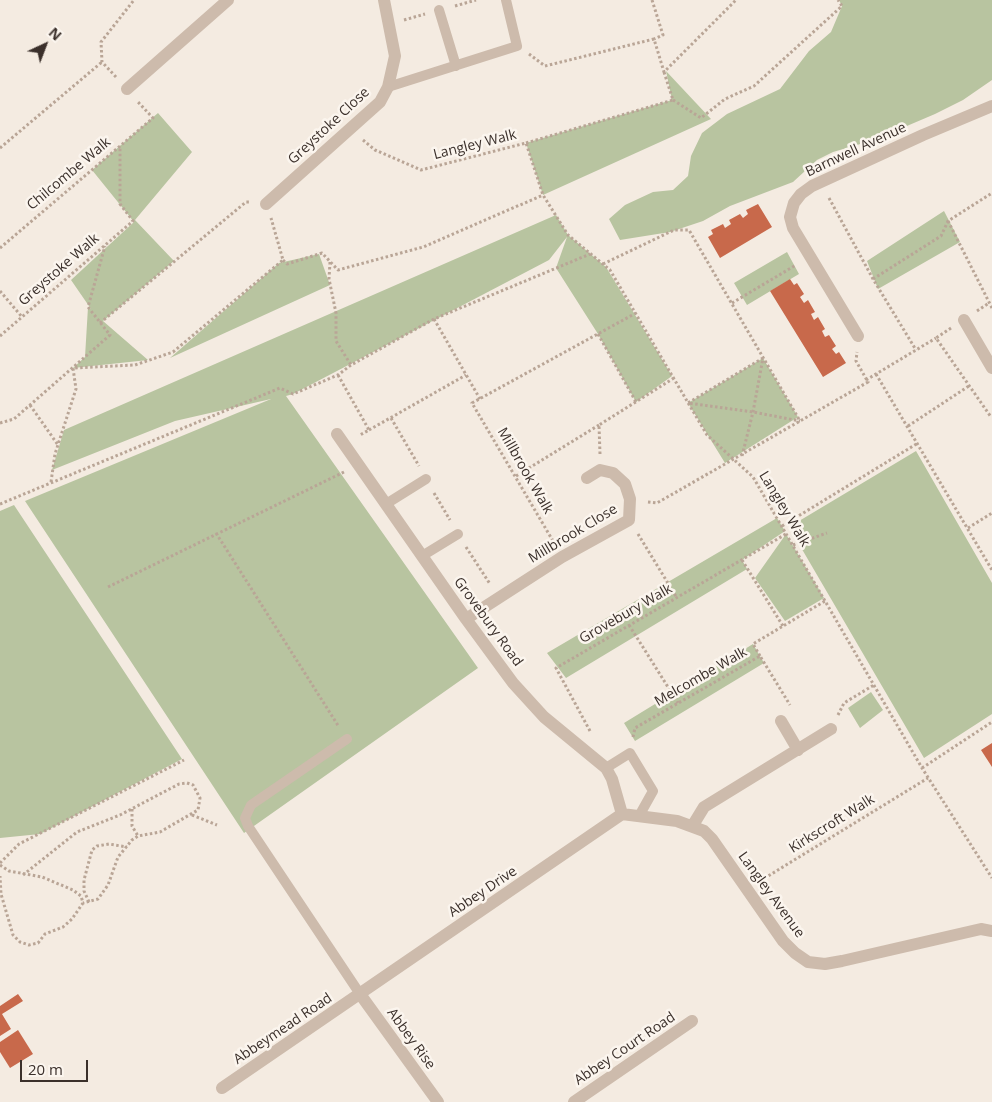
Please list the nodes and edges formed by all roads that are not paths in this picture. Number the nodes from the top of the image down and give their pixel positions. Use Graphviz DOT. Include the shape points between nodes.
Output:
graph roads {
  1 [pos="228,0"];
  2 [pos="384,0"];
  3 [pos="506,0"];
  4 [pos="439,10"];
  5 [pos="456,66"];
  6 [pos="388,87"];
  7 [pos="127,89"];
  8 [pos="992,106"];
  9 [pos="266,204"];
  10 [pos="964,320"];
  11 [pos="858,336"];
  12 [pos="992,368"];
  13 [pos="341,439"];
  14 [pos="587,478"];
  15 [pos="426,479"];
  16 [pos="386,504"];
  17 [pos="458,534"];
  18 [pos="422,556"];
  19 [pos="466,618"];
  20 [pos="781,721"];
  21 [pos="831,729"];
  22 [pos="347,739"];
  23 [pos="798,750"];
  24 [pos="606,768"];
  25 [pos="622,814"];
  26 [pos="638,816"];
  27 [pos="694,825"];
  28 [pos="992,931"];
  29 [pos="360,994"];
  30 [pos="692,1021"];
  31 [pos="222,1088"];
  32 [pos="438,1102"];
  33 [pos="574,1102"];
  1 -- 7 [label="street"];
  2 -- 6 [label="street, Greystoke Close" via="395,56"];
  3 -- 5 [label="lane" via="517,46"];
  4 -- 5 [label="lane"];
  5 -- 6 [label="lane"];
  6 -- 9 [label="street, Greystoke Close" via="380,102"];
  8 -- 11 [label="street, Barnwell Avenue" via="820,182 801,194 794,203 790,217 793,228"];
  10 -- 12 [label="street"];
  13 -- 16 [label="street, Grovebury Road"];
  14 -- 19 [label="street, Millbrook Close" via="600,470 613,473 625,484 630,499 629,520 562,557"];
  15 -- 16 [label="lane"];
  16 -- 18 [label="street, Grovebury Road"];
  17 -- 18 [label="lane"];
  18 -- 19 [label="street, Grovebury Road"];
  19 -- 24 [label="street, Grovebury Road" via="529,703"];
  20 -- 23 [label="street"];
  21 -- 23 [label="street"];
  22 -- 29 [label="lane" via="251,805 245,818"];
  23 -- 27 [label="street" via="704,807"];
  24 -- 25 [label="street, Grovebury Road"];
  24 -- 26 [label="lane" via="630,753 653,791"];
  25 -- 26 [label="street, Langley Avenue"];
  25 -- 29 [label="street, Abbey Drive"];
  26 -- 27 [label="street, Langley Avenue"];
  27 -- 28 [label="street, Langley Avenue" via="712,839 783,941 808,962 825,964 981,929"];
  29 -- 31 [label="street, Abbeymead Road"];
  29 -- 32 [label="street, Abbey Rise"];
  30 -- 33 [label="street, Abbey Court Road"];
}
